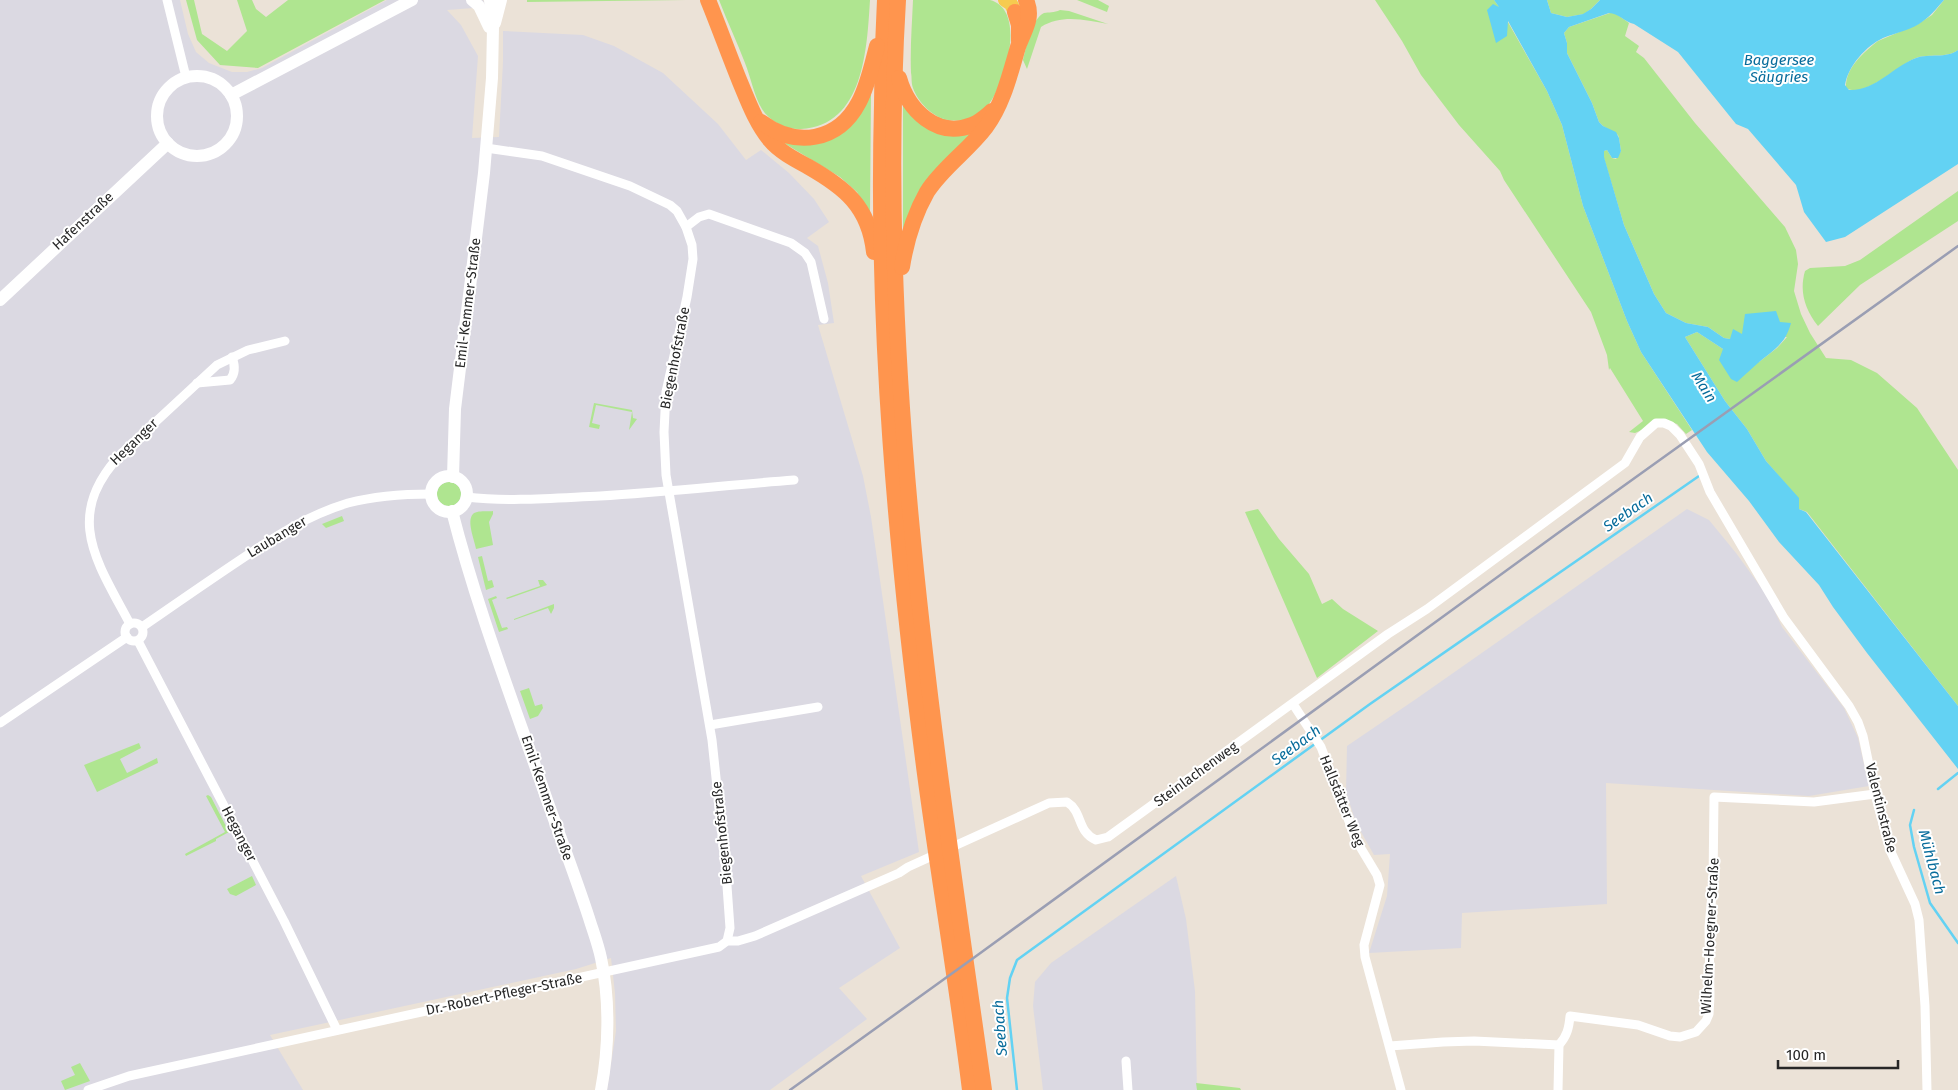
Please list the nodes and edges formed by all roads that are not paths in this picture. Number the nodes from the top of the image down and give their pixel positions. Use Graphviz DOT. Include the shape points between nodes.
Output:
graph roads {
  1 [pos="167,0"];
  2 [pos="412,0"];
  3 [pos="472,0"];
  4 [pos="490,0"];
  5 [pos="501,0"];
  6 [pos="708,0"];
  7 [pos="885,0"];
  8 [pos="898,0"];
  9 [pos="1016,4"];
  10 [pos="884,19"];
  11 [pos="493,32"];
  12 [pos="895,67"];
  13 [pos="186,77"];
  14 [pos="231,96"];
  15 [pos="997,106"];
  16 [pos="757,119"];
  17 [pos="168,144"];
  18 [pos="486,148"];
  19 [pos="686,226"];
  20 [pos="0,300"];
  21 [pos="890,306"];
  22 [pos="824,319"];
  23 [pos="285,341"];
  24 [pos="232,357"];
  25 [pos="197,383"];
  26 [pos="453,477"];
  27 [pos="794,480"];
  28 [pos="669,491"];
  29 [pos="431,494"];
  30 [pos="466,497"];
  31 [pos="452,511"];
  32 [pos="130,624"];
  33 [pos="142,627"];
  34 [pos="127,637"];
  35 [pos="138,641"];
  36 [pos="1293,704"];
  37 [pos="818,707"];
  38 [pos="0,724"];
  39 [pos="710,725"];
  40 [pos="1876,794"];
  41 [pos="1096,840"];
  42 [pos="727,941"];
  43 [pos="603,973"];
  44 [pos="337,1030"];
  45 [pos="1559,1045"];
  46 [pos="1390,1046"];
  47 [pos="1126,1061"];
  48 [pos="88,1090"];
  49 [pos="601,1090"];
  50 [pos="970,1090"];
  51 [pos="984,1090"];
  52 [pos="1128,1090"];
  53 [pos="1401,1090"];
  54 [pos="1558,1090"];
  55 [pos="1927,1090"];
  1 -- 13 [label="street"];
  2 -- 14 [label="street"];
  3 -- 11 [label="street" via="479,6"];
  4 -- 11 [label="street"];
  5 -- 11 [label="street"];
  6 -- 16 [label="highway"];
  7 -- 10 [label="highway"];
  8 -- 12 [label="highway"];
  9 -- 15 [label="highway" via="1019,45"];
  10 -- 16 [label="highway" via="865,88 854,109 838,127 802,139 779,134"];
  10 -- 21 [label="highway" via="880,163"];
  11 -- 18 [label="street, Emil-Kemmer-Straße"];
  12 -- 15 [label="highway" via="908,102 932,123 952,128 966,127 978,122"];
  12 -- 21 [label="highway"];
  13 -- 14 [label="street" via="211,79 225,87"];
  13 -- 17 [label="street" via="166,90 157,111 161,134"];
  14 -- 17 [label="street" via="236,106 234,129 221,147 205,154 188,155"];
  15 -- 21 [label="highway" via="986,127 940,176 919,207"];
  16 -- 21 [label="highway" via="781,151 838,185 862,211"];
  17 -- 20 [label="street, Hafenstraße"];
  18 -- 19 [label="street, Biegenhofstraße" via="542,156 630,186 670,205"];
  18 -- 26 [label="street, Emil-Kemmer-Straße" via="455,409"];
  19 -- 22 [label="street" via="709,214 791,243 811,262"];
  19 -- 28 [label="street, Biegenhofstraße" via="692,245 692,273 669,376 664,418"];
  21 -- 50 [label="highway" via="889,422 903,583 925,775"];
  21 -- 51 [label="highway" via="914,557"];
  23 -- 24 [label="street, Heganger"];
  24 -- 25 [label="street, Heganger" via="217,365"];
  24 -- 25 [label="street" via="235,365 234,376 230,380"];
  25 -- 32 [label="street, Heganger" via="110,465 94,493 89,521 93,550"];
  26 -- 29 [label="street" via="437,481"];
  26 -- 30 [label="street" via="464,484"];
  27 -- 28 [label="street"];
  28 -- 30 [label="street" via="521,500"];
  28 -- 39 [label="street, Biegenhofstraße"];
  29 -- 31 [label="street" via="439,509"];
  29 -- 33 [label="street, Laubanger" via="394,495 359,501 302,521"];
  30 -- 31 [label="street" via="461,506"];
  31 -- 43 [label="street, Emil-Kemmer-Straße" via="490,638 583,900"];
  32 -- 33 [label="street"];
  32 -- 34 [label="street" via="126,629"];
  33 -- 35 [label="street" via="143,633"];
  34 -- 35 [label="street"];
  34 -- 38 [label="street"];
  35 -- 44 [label="street, Heganger"];
  36 -- 40 [label="street, Valentinstraße" via="1626,463 1640,437 1656,423 1664,423 1680,435 1784,618 1858,722"];
  36 -- 41 [label="street, Steinlachenweg" via="1114,833"];
  36 -- 46 [label="street, Hallstätter Weg" via="1321,747 1356,840 1374,867 1380,885 1364,945 1367,967"];
  37 -- 39 [label="street"];
  39 -- 42 [label="street, Biegenhofstraße" via="726,872 730,928"];
  40 -- 45 [label="street, Wilhelm-Hoegner-Straße" via="1814,802 1714,797 1710,996 1706,1022 1696,1032 1680,1037 1638,1025 1570,1016 1568,1030"];
  40 -- 55 [label="street, Valentinstraße" via="1890,850 1919,920"];
  41 -- 42 [label="street, Dr.-Robert-Pfleger-Straße" via="1084,832 1072,804 1062,801 1049,803 755,936"];
  42 -- 43 [label="street, Dr.-Robert-Pfleger-Straße" via="719,947"];
  43 -- 44 [label="street, Dr.-Robert-Pfleger-Straße"];
  43 -- 49 [label="street, Emil-Kemmer-Straße" via="607,1015"];
  44 -- 48 [label="street, Dr.-Robert-Pfleger-Straße" via="129,1076"];
  45 -- 46 [label="street" via="1467,1041"];
  45 -- 54 [label="street"];
  46 -- 53 [label="street, Hallstätter Weg"];
  47 -- 52 [label="street"];
}
